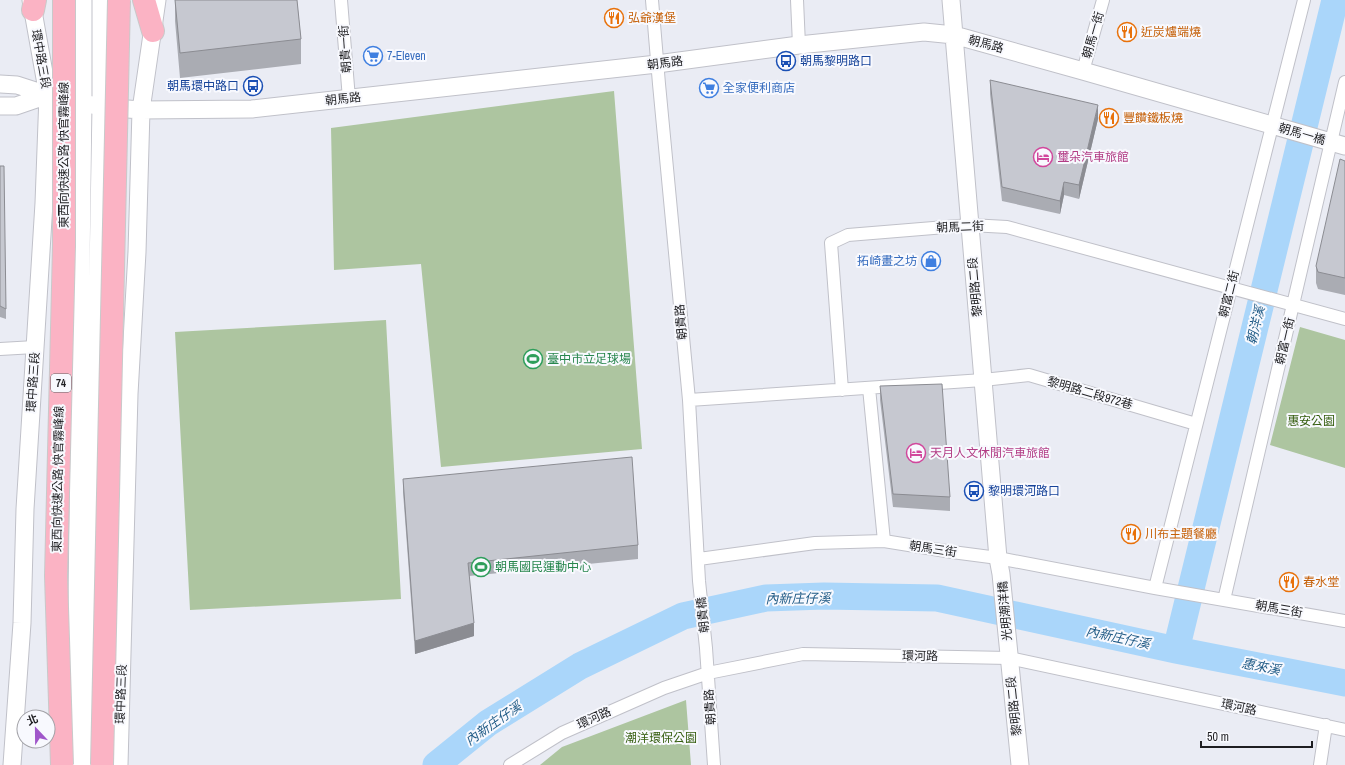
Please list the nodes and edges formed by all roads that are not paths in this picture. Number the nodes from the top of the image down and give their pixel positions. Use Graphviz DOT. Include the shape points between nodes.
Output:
graph roads {
  1 [pos="64,0"];
  2 [pos="83,0"];
  3 [pos="101,0"];
  4 [pos="119,0"];
  5 [pos="144,0"];
  6 [pos="158,0"];
  7 [pos="341,0"];
  8 [pos="652,0"];
  9 [pos="797,0"];
  10 [pos="952,0"];
  11 [pos="1103,0"];
  12 [pos="1304,0"];
  13 [pos="33,3"];
  14 [pos="153,31"];
  15 [pos="954,35"];
  16 [pos="799,45"];
  17 [pos="657,64"];
  18 [pos="1083,71"];
  19 [pos="1345,82"];
  20 [pos="0,84"];
  21 [pos="48,95"];
  22 [pos="349,99"];
  23 [pos="83,102"];
  24 [pos="0,106"];
  25 [pos="101,107"];
  26 [pos="141,110"];
  27 [pos="1272,126"];
  28 [pos="1338,144"];
  29 [pos="970,225"];
  30 [pos="1231,288"];
  31 [pos="1293,305"];
  32 [pos="1345,319"];
  33 [pos="35,347"];
  34 [pos="0,350"];
  35 [pos="983,380"];
  36 [pos="869,388"];
  37 [pos="842,390"];
  38 [pos="688,400"];
  39 [pos="1196,424"];
  40 [pos="884,541"];
  41 [pos="699,559"];
  42 [pos="1000,566"];
  43 [pos="699,581"];
  44 [pos="1160,588"];
  45 [pos="1218,599"];
  46 [pos="1345,621"];
  47 [pos="706,648"];
  48 [pos="1009,653"];
  49 [pos="708,673"];
  50 [pos="1326,725"];
  51 [pos="1345,730"];
  52 [pos="12,765"];
  53 [pos="62,765"];
  54 [pos="75,765"];
  55 [pos="90,765"];
  56 [pos="102,765"];
  57 [pos="119,765"];
  58 [pos="510,765"];
  59 [pos="714,765"];
  60 [pos="1020,765"];
  61 [pos="1320,765"];
  1 -- 53 [label="highway, 東西向快速公路 快官霧峰線 / 74, bridge" via="64,246 56,576"];
  2 -- 23 [label="street"];
  3 -- 25 [label="street"];
  4 -- 56 [label="highway, bridge"];
  5 -- 14 [label="highway"];
  6 -- 14 [label="street, 環中路三段"];
  7 -- 22 [label="street, 朝貴一街"];
  8 -- 17 [label="street"];
  9 -- 16 [label="street"];
  10 -- 15 [label="street, 黎明路二段"];
  11 -- 18 [label="street, 朝馬一街"];
  12 -- 27 [label="street, 朝富二街"];
  13 -- 21 [label="street, 環中路三段"];
  14 -- 26 [label="street, 環中路三段"];
  15 -- 16 [label="street, 朝馬路" via="924,32"];
  15 -- 18 [label="street, 朝馬路"];
  15 -- 29 [label="street, 黎明路二段"];
  16 -- 17 [label="street, 朝馬路"];
  17 -- 22 [label="street, 朝馬路"];
  17 -- 38 [label="street, 朝貴路"];
  18 -- 27 [label="street, 朝馬路"];
  19 -- 28 [label="street, 朝富一街"];
  20 -- 21 [label="street, 朝馬路" via="17,85"];
  21 -- 23 [label="street, 朝馬路"];
  21 -- 24 [label="street" via="16,106"];
  21 -- 33 [label="street, 環中路三段"];
  22 -- 26 [label="street, 朝馬路" via="252,109"];
  23 -- 25 [label="street, 朝馬路"];
  23 -- 54 [label="street"];
  25 -- 26 [label="street, 朝馬路"];
  25 -- 55 [label="street"];
  26 -- 57 [label="street, 環中路三段" via="129,394"];
  27 -- 28 [label="street, 朝馬一橋"];
  27 -- 30 [label="street, 朝富二街"];
  28 -- 31 [label="street, 朝富一街"];
  29 -- 30 [label="street, 朝馬二街" via="1007,227"];
  29 -- 35 [label="street, 黎明路二段"];
  29 -- 37 [label="street, 朝馬二街" via="848,235 831,243"];
  30 -- 31 [label="street, 朝馬二街"];
  30 -- 39 [label="street, 朝富二街"];
  31 -- 32 [label="street"];
  31 -- 45 [label="street, 朝富一街"];
  33 -- 34 [label="street"];
  33 -- 52 [label="street, 環中路三段" via="25,509 22,623"];
  35 -- 36 [label="street"];
  35 -- 39 [label="street, 黎明路二段972巷" via="1029,375"];
  35 -- 42 [label="street, 黎明路二段"];
  36 -- 37 [label="street"];
  36 -- 40 [label="street"];
  37 -- 38 [label="street"];
  38 -- 41 [label="street, 朝貴路"];
  39 -- 44 [label="street, 朝富二街"];
  40 -- 41 [label="street, 朝馬三街" via="815,543"];
  40 -- 42 [label="street, 朝馬三街" via="952,552"];
  41 -- 43 [label="street, 朝貴路"];
  42 -- 44 [label="street, 朝馬三街"];
  42 -- 48 [label="street, 光明潮洋橋"];
  43 -- 47 [label="street, 朝貴橋"];
  44 -- 45 [label="street, 朝馬三街"];
  45 -- 46 [label="street, 朝馬三街"];
  47 -- 49 [label="street, 朝貴路"];
  48 -- 49 [label="street, 環河路" via="803,654"];
  48 -- 50 [label="street, 環河路"];
  48 -- 60 [label="street, 黎明路二段"];
  49 -- 58 [label="street, 環河路" via="664,688 562,733"];
  49 -- 59 [label="street, 朝貴路"];
  50 -- 51 [label="street, 環河路"];
  50 -- 61 [label="street"];
}
